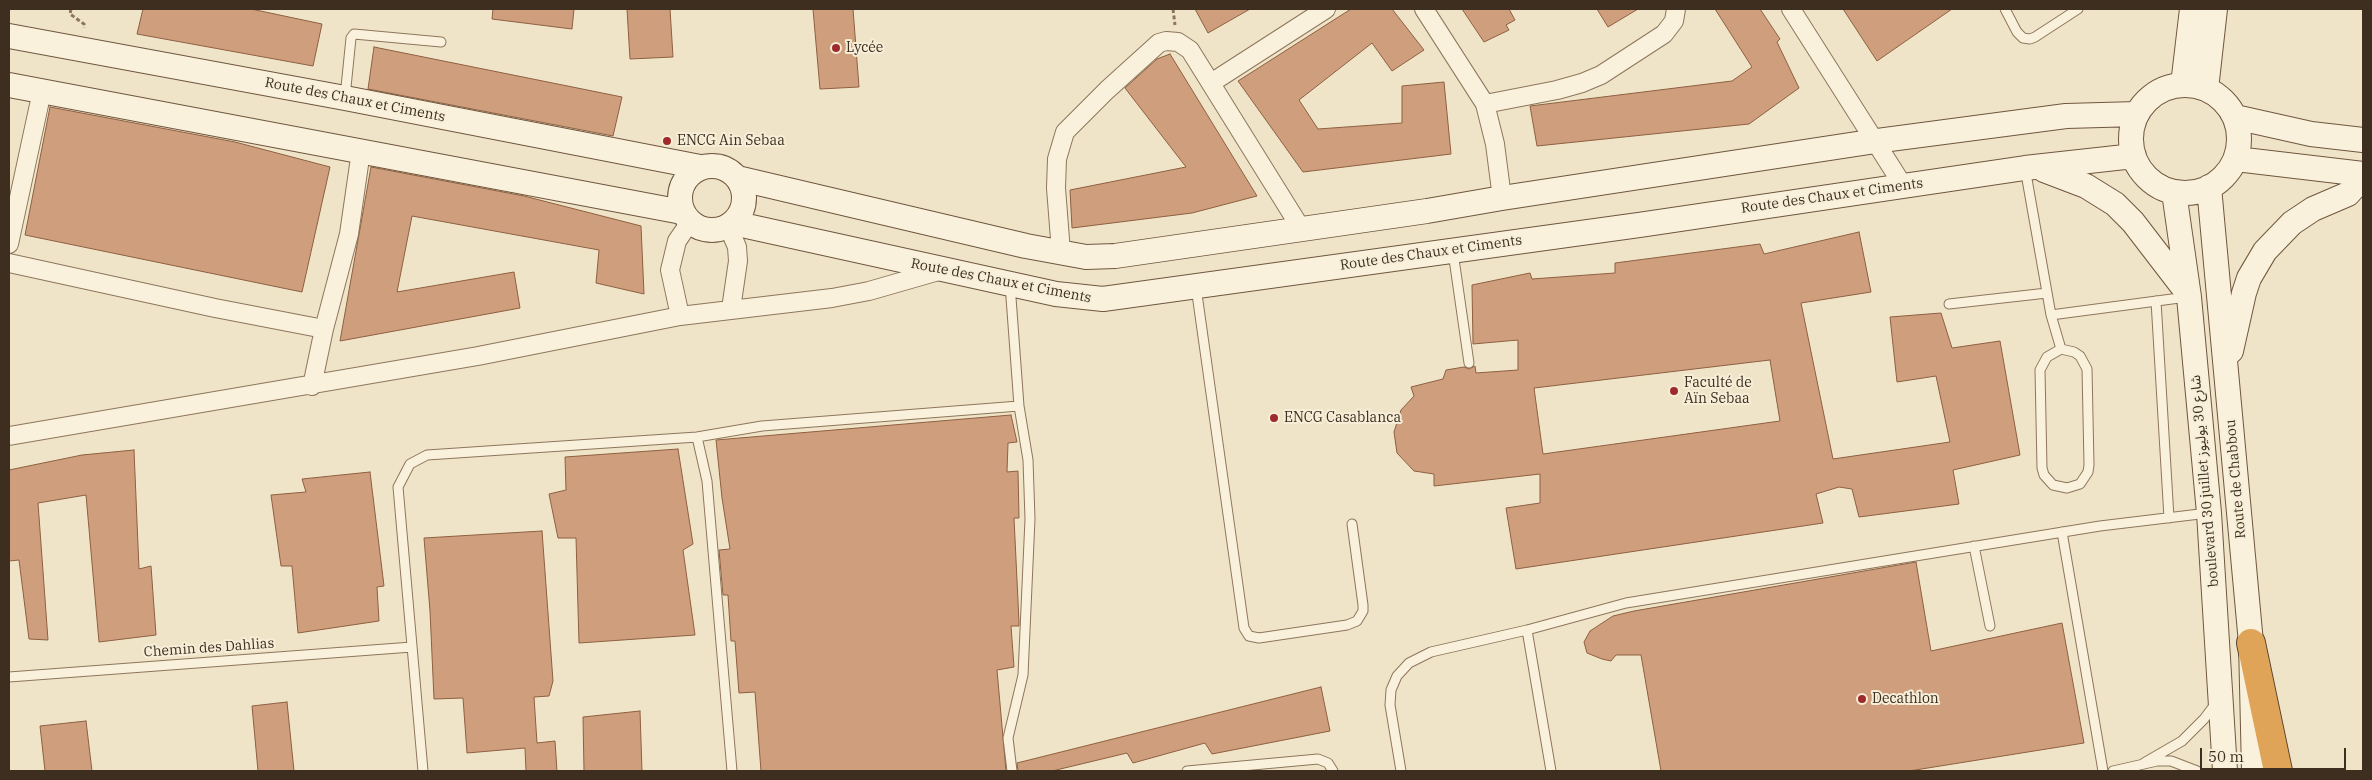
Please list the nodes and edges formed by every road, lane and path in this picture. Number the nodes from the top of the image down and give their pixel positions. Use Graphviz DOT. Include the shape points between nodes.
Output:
graph roads {
  1 [pos="1326,9"];
  2 [pos="1424,9"];
  3 [pos="1676,9"];
  4 [pos="1791,9"];
  5 [pos="2005,9"];
  6 [pos="2078,9"];
  7 [pos="2192,9"];
  8 [pos="2215,9"];
  9 [pos="9,36"];
  10 [pos="441,42"];
  11 [pos="1211,83"];
  12 [pos="9,85"];
  13 [pos="2195,87"];
  14 [pos="42,91"];
  15 [pos="345,98"];
  16 [pos="1485,104"];
  17 [pos="2137,114"];
  18 [pos="2235,117"];
  19 [pos="2363,140"];
  20 [pos="1876,141"];
  21 [pos="361,151"];
  22 [pos="2134,156"];
  23 [pos="2236,159"];
  24 [pos="2029,167"];
  25 [pos="700,168"];
  26 [pos="2363,175"];
  27 [pos="737,178"];
  28 [pos="1904,187"];
  29 [pos="2209,187"];
  30 [pos="2174,192"];
  31 [pos="1502,198"];
  32 [pos="686,217"];
  33 [pos="730,224"];
  34 [pos="1302,230"];
  35 [pos="9,244"];
  36 [pos="1453,250"];
  37 [pos="1062,252"];
  38 [pos="9,263"];
  39 [pos="942,270"];
  40 [pos="1010,284"];
  41 [pos="1196,287"];
  42 [pos="2047,293"];
  43 [pos="2188,295"];
  44 [pos="2156,301"];
  45 [pos="1949,304"];
  46 [pos="731,309"];
  47 [pos="2051,315"];
  48 [pos="680,316"];
  49 [pos="324,329"];
  50 [pos="2061,349"];
  51 [pos="1469,363"];
  52 [pos="2226,372"];
  53 [pos="312,386"];
  54 [pos="1019,406"];
  55 [pos="9,436"];
  56 [pos="697,437"];
  57 [pos="2209,513"];
  58 [pos="2169,518"];
  59 [pos="1352,524"];
  60 [pos="2062,532"];
  61 [pos="1974,546"];
  62 [pos="1990,626"];
  63 [pos="1527,630"];
  64 [pos="2251,643"];
  65 [pos="412,647"];
  66 [pos="9,677"];
  67 [pos="2222,694"];
  68 [pos="2144,763"];
  69 [pos="2131,768"];
  70 [pos="423,771"];
  71 [pos="732,771"];
  72 [pos="1012,771"];
  73 [pos="1187,771"];
  74 [pos="1333,771"];
  75 [pos="1401,771"];
  76 [pos="1551,771"];
  77 [pos="2103,771"];
  78 [pos="2113,771"];
  79 [pos="2197,771"];
  80 [pos="2225,771"];
  81 [pos="2254,771"];
  82 [pos="2278,771"];
  1 -- 11 [label="street"];
  2 -- 16 [label="street"];
  3 -- 16 [label="street" via="1674,21 1664,34 1601,75 1557,90"];
  4 -- 20 [label="street"];
  5 -- 6 [label="lane" via="2020,36 2030,39"];
  7 -- 13 [label="street"];
  8 -- 13 [label="street"];
  9 -- 15 [label="street, Route des Chaux et Ciments"];
  10 -- 15 [label="lane" via="354,34"];
  11 -- 34 [label="street"];
  11 -- 37 [label="street" via="1190,50 1171,41 1159,43 1070,127 1060,144 1057,159 1056,188"];
  12 -- 14 [label="street"];
  13 -- 17 [label="street" via="2163,89 2152,95"];
  13 -- 18 [label="street" via="2221,98"];
  14 -- 21 [label="street"];
  14 -- 35 [label="street"];
  15 -- 25 [label="street, Route des Chaux et Ciments"];
  16 -- 31 [label="street" via="1495,144"];
  17 -- 20 [label="street" via="2066,116"];
  17 -- 22 [label="street" via="2131,135"];
  18 -- 19 [label="street" via="2311,134"];
  18 -- 23 [label="street" via="2239,142"];
  20 -- 28 [label="street"];
  20 -- 31 [label="street"];
  21 -- 32 [label="street"];
  21 -- 49 [label="street" via="349,234"];
  22 -- 24 [label="street, Route des Chaux et Ciments"];
  22 -- 30 [label="street" via="2145,175 2162,188"];
  23 -- 26 [label="street"];
  23 -- 29 [label="street" via="2224,177"];
  24 -- 28 [label="street, Route des Chaux et Ciments"];
  24 -- 42 [label="lane"];
  24 -- 43 [label="street" via="2075,180 2115,204 2133,222"];
  25 -- 27 [label="street" via="716,166"];
  25 -- 32 [label="street" via="688,176 681,188 680,203"];
  26 -- 52 [label="street" via="2348,194 2292,223 2265,251 2244,293"];
  27 -- 33 [label="street" via="743,189 744,201 740,213"];
  27 -- 37 [label="street"];
  28 -- 36 [label="street, Route des Chaux et Ciments"];
  29 -- 30 [label="street" via="2196,192"];
  29 -- 52 [label="street, Route de Chabbou"];
  30 -- 43 [label="street, boulevard 30 juillet شارع 30 يوليوز"];
  31 -- 34 [label="street"];
  32 -- 33 [label="street" via="708,230"];
  32 -- 48 [label="street" via="670,270"];
  33 -- 39 [label="street, Route des Chaux et Ciments"];
  33 -- 46 [label="street" via="738,261"];
  34 -- 37 [label="street" via="1115,256"];
  36 -- 41 [label="street, Route des Chaux et Ciments"];
  36 -- 51 [label="lane"];
  38 -- 49 [label="street"];
  39 -- 40 [label="street, Route des Chaux et Ciments"];
  39 -- 46 [label="street" via="832,298"];
  40 -- 41 [label="street, Route des Chaux et Ciments" via="1090,300"];
  40 -- 54 [label="lane"];
  41 -- 59 [label="lane" via="1244,628 1249,636 1258,638 1357,621 1363,605"];
  42 -- 45 [label="lane"];
  42 -- 47 [label="lane"];
  43 -- 44 [label="lane"];
  43 -- 57 [label="street, boulevard 30 juillet شارع 30 يوليوز"];
  44 -- 47 [label="lane"];
  44 -- 58 [label="lane"];
  46 -- 48 [label="street"];
  47 -- 50 [label="lane"];
  48 -- 53 [label="street"];
  49 -- 53 [label="street"];
  50 -- 50 [label="lane" via="2047,356 2040,370 2042,468 2048,481 2067,488 2080,484 2089,465 2087,369 2080,356"];
  52 -- 64 [label="street, Route de Chabbou"];
  53 -- 55 [label="street"];
  54 -- 56 [label="lane" via="762,426"];
  54 -- 72 [label="lane" via="1028,460 1030,519 1023,675 1008,738"];
  56 -- 65 [label="lane" via="427,455 410,464 398,487"];
  56 -- 71 [label="lane" via="707,480"];
  57 -- 58 [label="lane"];
  57 -- 67 [label="street, boulevard 30 juillet شارع 30 يوليوز"];
  58 -- 60 [label="lane"];
  60 -- 61 [label="lane"];
  60 -- 77 [label="lane"];
  61 -- 62 [label="lane"];
  61 -- 63 [label="lane" via="1626,603"];
  63 -- 75 [label="lane" via="1431,652 1409,663 1391,690 1390,705"];
  63 -- 76 [label="lane"];
  64 -- 81 [label="street, Route de Chabbou"];
  64 -- 82 [label="highway"];
  65 -- 66 [label="lane, Chemin des Dahlias"];
  65 -- 70 [label="lane"];
  67 -- 68 [label="lane" via="2193,731"];
  67 -- 80 [label="street, boulevard 30 juillet شارع 30 يوليوز"];
  68 -- 69 [label="lane"];
  68 -- 79 [label="lane" via="2171,761"];
  69 -- 78 [label="lane"];
  73 -- 74 [label="lane" via="1318,759 1328,763"];
}
